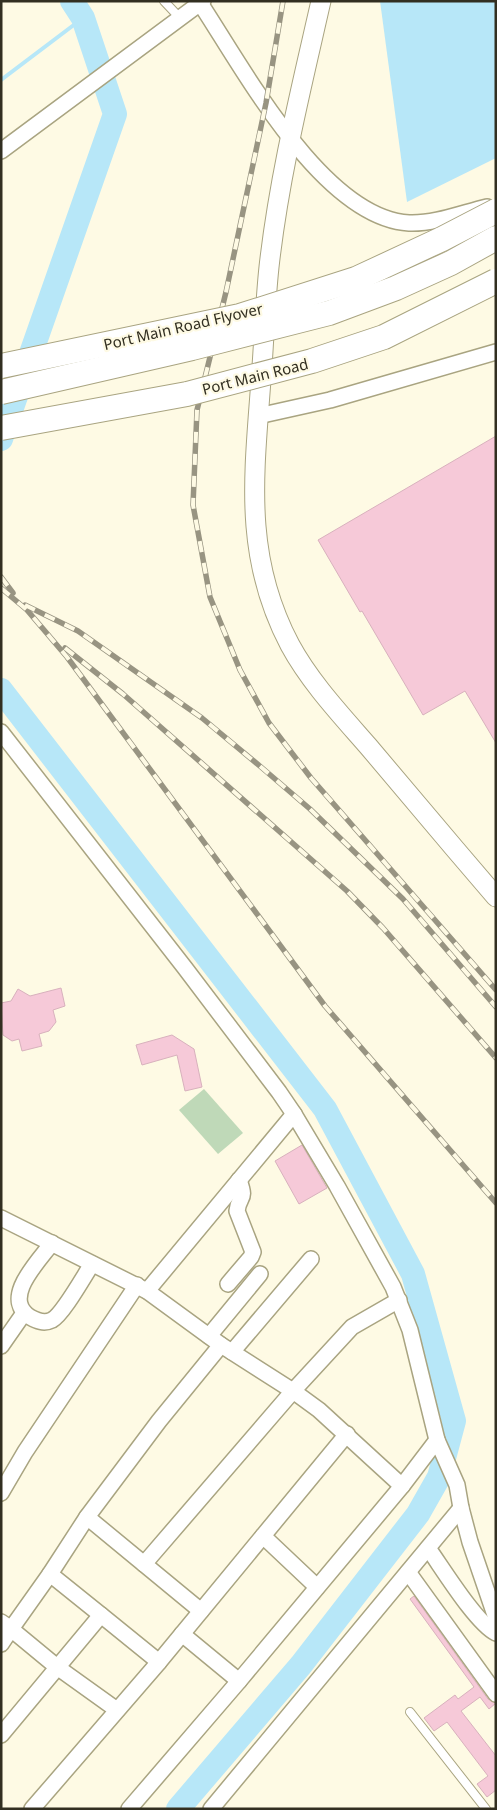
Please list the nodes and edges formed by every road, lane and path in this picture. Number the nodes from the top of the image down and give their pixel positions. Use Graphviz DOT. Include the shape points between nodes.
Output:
graph roads {
  1 [pos="164,1"];
  2 [pos="321,1"];
  3 [pos="202,2"];
  4 [pos="180,18"];
  5 [pos="290,138"];
  6 [pos="1,151"];
  7 [pos="496,205"];
  8 [pos="496,211"];
  9 [pos="496,238"];
  10 [pos="496,281"];
  11 [pos="496,352"];
  12 [pos="1,366"];
  13 [pos="1,392"];
  14 [pos="258,416"];
  15 [pos="1,428"];
  16 [pos="1,732"];
  17 [pos="496,897"];
  18 [pos="294,1114"];
  19 [pos="239,1180"];
  20 [pos="1,1218"];
  21 [pos="52,1243"];
  22 [pos="311,1259"];
  23 [pos="92,1264"];
  24 [pos="260,1274"];
  25 [pos="228,1284"];
  26 [pos="142,1288"];
  27 [pos="399,1300"];
  28 [pos="24,1313"];
  29 [pos="221,1344"];
  30 [pos="1,1346"];
  31 [pos="293,1391"];
  32 [pos="347,1434"];
  33 [pos="439,1445"];
  34 [pos="402,1486"];
  35 [pos="1,1493"];
  36 [pos="461,1508"];
  37 [pos="86,1517"];
  38 [pos="263,1536"];
  39 [pos="428,1548"];
  40 [pos="144,1564"];
  41 [pos="408,1572"];
  42 [pos="50,1574"];
  43 [pos="317,1587"];
  44 [pos="201,1611"];
  45 [pos="101,1615"];
  46 [pos="496,1618"];
  47 [pos="6,1626"];
  48 [pos="496,1633"];
  49 [pos="182,1634"];
  50 [pos="1,1644"];
  51 [pos="160,1662"];
  52 [pos="57,1667"];
  53 [pos="239,1681"];
  54 [pos="496,1694"];
  55 [pos="117,1710"];
  56 [pos="410,1712"];
  57 [pos="1,1735"];
  58 [pos="32,1809"];
  59 [pos="129,1809"];
  60 [pos="211,1809"];
  61 [pos="486,1809"];
  1 -- 4 [label="lane"];
  2 -- 5 [label="street"];
  3 -- 4 [label="street"];
  3 -- 5 [label="street"];
  4 -- 6 [label="street"];
  5 -- 7 [label="street" via="332,185 365,208 389,219 409,223 434,221"];
  5 -- 14 [label="street" via="269,267"];
  8 -- 12 [label="main road, Port Main Road Flyover, bridge" via="356,278 240,316"];
  9 -- 13 [label="main road, Port Main Road Flyover, bridge" via="411,281 329,313"];
  10 -- 15 [label="main road, Port Main Road, bridge" via="384,337 312,362 187,394"];
  11 -- 14 [label="street" via="330,400"];
  14 -- 17 [label="street" via="254,481 256,539 274,610 290,646 335,708"];
  16 -- 18 [label="street" via="191,975"];
  18 -- 19 [label="street"];
  18 -- 27 [label="street"];
  19 -- 25 [label="street" via="243,1197 237,1211 253,1252"];
  19 -- 26 [label="street"];
  20 -- 21 [label="street"];
  21 -- 23 [label="street"];
  21 -- 28 [label="street" via="18,1294"];
  22 -- 29 [label="street"];
  23 -- 26 [label="street"];
  23 -- 28 [label="street" via="53,1320 36,1320"];
  24 -- 29 [label="street"];
  26 -- 29 [label="street"];
  26 -- 35 [label="street" via="25,1452"];
  27 -- 31 [label="street" via="352,1327"];
  27 -- 33 [label="street" via="410,1330"];
  28 -- 30 [label="street"];
  29 -- 31 [label="street"];
  29 -- 37 [label="street"];
  31 -- 32 [label="street"];
  31 -- 40 [label="street"];
  32 -- 34 [label="street"];
  32 -- 38 [label="street"];
  33 -- 34 [label="street"];
  33 -- 36 [label="street" via="457,1485"];
  34 -- 43 [label="street"];
  36 -- 39 [label="street"];
  36 -- 46 [label="street"];
  37 -- 40 [label="street"];
  37 -- 42 [label="street"];
  38 -- 43 [label="street"];
  38 -- 44 [label="street"];
  39 -- 41 [label="street"];
  39 -- 48 [label="street" via="477,1616"];
  40 -- 44 [label="street"];
  41 -- 54 [label="street"];
  41 -- 60 [label="street"];
  42 -- 45 [label="street"];
  42 -- 47 [label="street"];
  43 -- 53 [label="street"];
  44 -- 49 [label="street"];
  45 -- 51 [label="street"];
  45 -- 52 [label="street"];
  47 -- 50 [label="street"];
  47 -- 52 [label="street"];
  49 -- 51 [label="street"];
  49 -- 53 [label="street"];
  51 -- 55 [label="street"];
  52 -- 55 [label="street"];
  52 -- 57 [label="street"];
  53 -- 59 [label="street"];
  55 -- 58 [label="street"];
  56 -- 61 [label="lane"];
}
